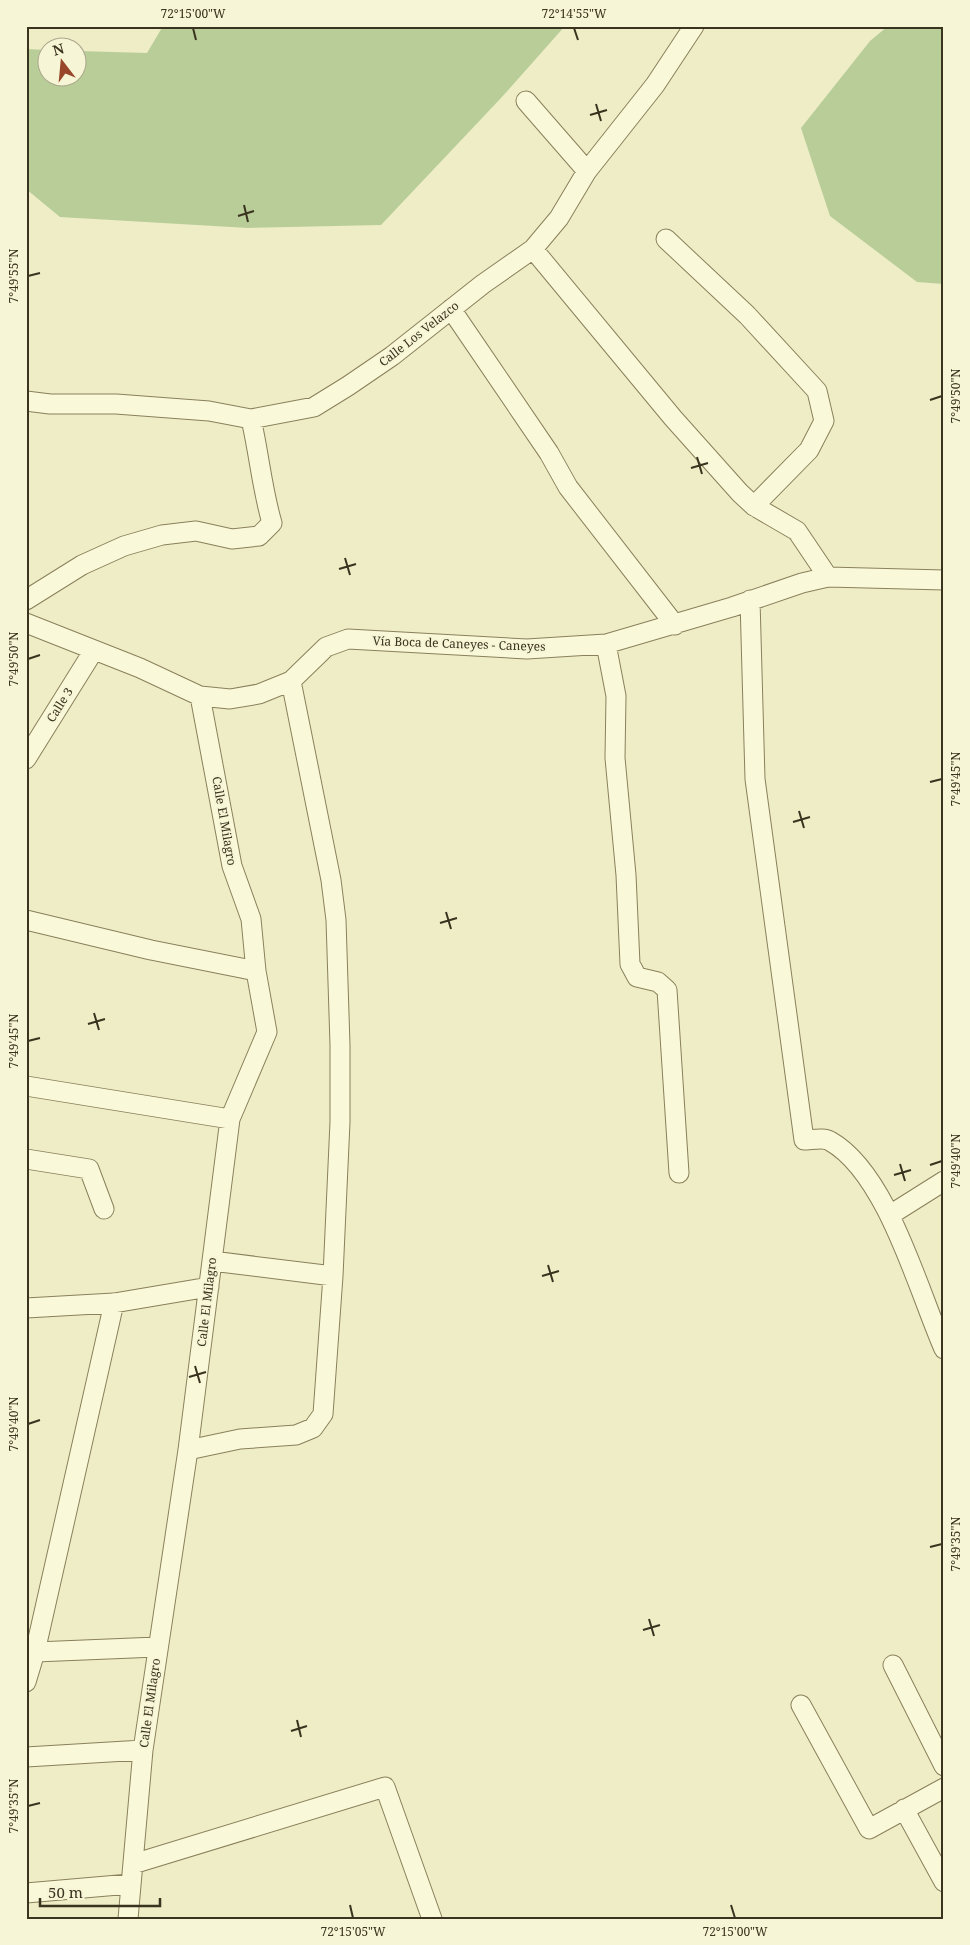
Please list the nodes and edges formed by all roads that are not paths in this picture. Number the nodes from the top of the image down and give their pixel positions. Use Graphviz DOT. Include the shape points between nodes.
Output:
graph roads {
  1 [pos="694,26"];
  2 [pos="526,101"];
  3 [pos="586,171"];
  4 [pos="666,239"];
  5 [pos="533,249"];
  6 [pos="451,309"];
  7 [pos="26,401"];
  8 [pos="251,418"];
  9 [pos="754,506"];
  10 [pos="828,577"];
  11 [pos="944,580"];
  12 [pos="26,600"];
  13 [pos="750,600"];
  14 [pos="26,624"];
  15 [pos="675,625"];
  16 [pos="606,644"];
  17 [pos="94,650"];
  18 [pos="291,681"];
  19 [pos="200,696"];
  20 [pos="26,759"];
  21 [pos="26,920"];
  22 [pos="256,971"];
  23 [pos="26,1086"];
  24 [pos="230,1118"];
  25 [pos="26,1159"];
  26 [pos="679,1173"];
  27 [pos="944,1181"];
  28 [pos="104,1209"];
  29 [pos="890,1215"];
  30 [pos="212,1261"];
  31 [pos="333,1276"];
  32 [pos="210,1287"];
  33 [pos="114,1303"];
  34 [pos="26,1308"];
  35 [pos="944,1350"];
  36 [pos="188,1450"];
  37 [pos="157,1647"];
  38 [pos="35,1652"];
  39 [pos="893,1665"];
  40 [pos="26,1682"];
  41 [pos="801,1705"];
  42 [pos="143,1750"];
  43 [pos="26,1758"];
  44 [pos="944,1766"];
  45 [pos="944,1788"];
  46 [pos="904,1809"];
  47 [pos="133,1864"];
  48 [pos="944,1882"];
  49 [pos="130,1884"];
  50 [pos="26,1893"];
  51 [pos="128,1919"];
  52 [pos="432,1919"];
  1 -- 3 [label="street, Calle Los Velazco" via="655,85"];
  2 -- 3 [label="street"];
  3 -- 5 [label="street, Calle Los Velazco" via="559,218"];
  4 -- 9 [label="street" via="747,315 817,391 824,421 809,450"];
  5 -- 6 [label="street, Calle Los Velazco"];
  5 -- 9 [label="street" via="673,418"];
  6 -- 8 [label="street, Calle Los Velazco" via="385,361 314,407"];
  6 -- 15 [label="street" via="549,453 568,487"];
  7 -- 8 [label="street, Calle Los Velazco" via="172,408"];
  8 -- 12 [label="street" via="272,523 259,536 232,539 196,531 162,535 124,546 82,565"];
  9 -- 10 [label="street" via="797,531"];
  10 -- 11 [label="street, Vía Boca de Caneyes - Caneyes"];
  10 -- 13 [label="street, Vía Boca de Caneyes - Caneyes"];
  13 -- 15 [label="street, Vía Boca de Caneyes - Caneyes"];
  13 -- 29 [label="street" via="755,779 804,1140 829,1140 858,1164"];
  14 -- 17 [label="street, Vía Boca de Caneyes - Caneyes"];
  15 -- 16 [label="street, Vía Boca de Caneyes - Caneyes"];
  16 -- 18 [label="street, Vía Boca de Caneyes - Caneyes" via="527,649 348,639 326,647"];
  16 -- 26 [label="street" via="616,696 615,758 630,964 636,977 658,982 667,990"];
  17 -- 19 [label="street, Vía Boca de Caneyes - Caneyes"];
  17 -- 20 [label="street, Calle 3"];
  18 -- 19 [label="street, Vía Boca de Caneyes - Caneyes" via="259,694 230,699"];
  18 -- 31 [label="street" via="336,920 340,1122"];
  19 -- 22 [label="street, Calle El Milagro" via="232,866 251,919"];
  21 -- 22 [label="street"];
  22 -- 24 [label="street, Calle El Milagro" via="267,1032"];
  23 -- 24 [label="street"];
  24 -- 30 [label="street, Calle El Milagro"];
  25 -- 28 [label="street" via="89,1169"];
  27 -- 29 [label="street"];
  29 -- 35 [label="street"];
  30 -- 31 [label="street"];
  30 -- 32 [label="street, Calle El Milagro"];
  31 -- 36 [label="street" via="323,1414 318,1425 296,1435 240,1439"];
  32 -- 33 [label="street"];
  32 -- 36 [label="street, Calle El Milagro"];
  33 -- 34 [label="street"];
  33 -- 38 [label="street"];
  36 -- 37 [label="street, Calle El Milagro"];
  37 -- 38 [label="street"];
  37 -- 42 [label="street, Calle El Milagro"];
  38 -- 40 [label="street"];
  39 -- 44 [label="street"];
  41 -- 46 [label="street" via="869,1830"];
  42 -- 43 [label="street"];
  42 -- 47 [label="street, Calle El Milagro"];
  45 -- 46 [label="street"];
  46 -- 48 [label="street"];
  47 -- 49 [label="street, Calle El Milagro"];
  47 -- 52 [label="street" via="385,1786"];
  49 -- 50 [label="street"];
  49 -- 51 [label="street, Calle El Milagro"];
}
